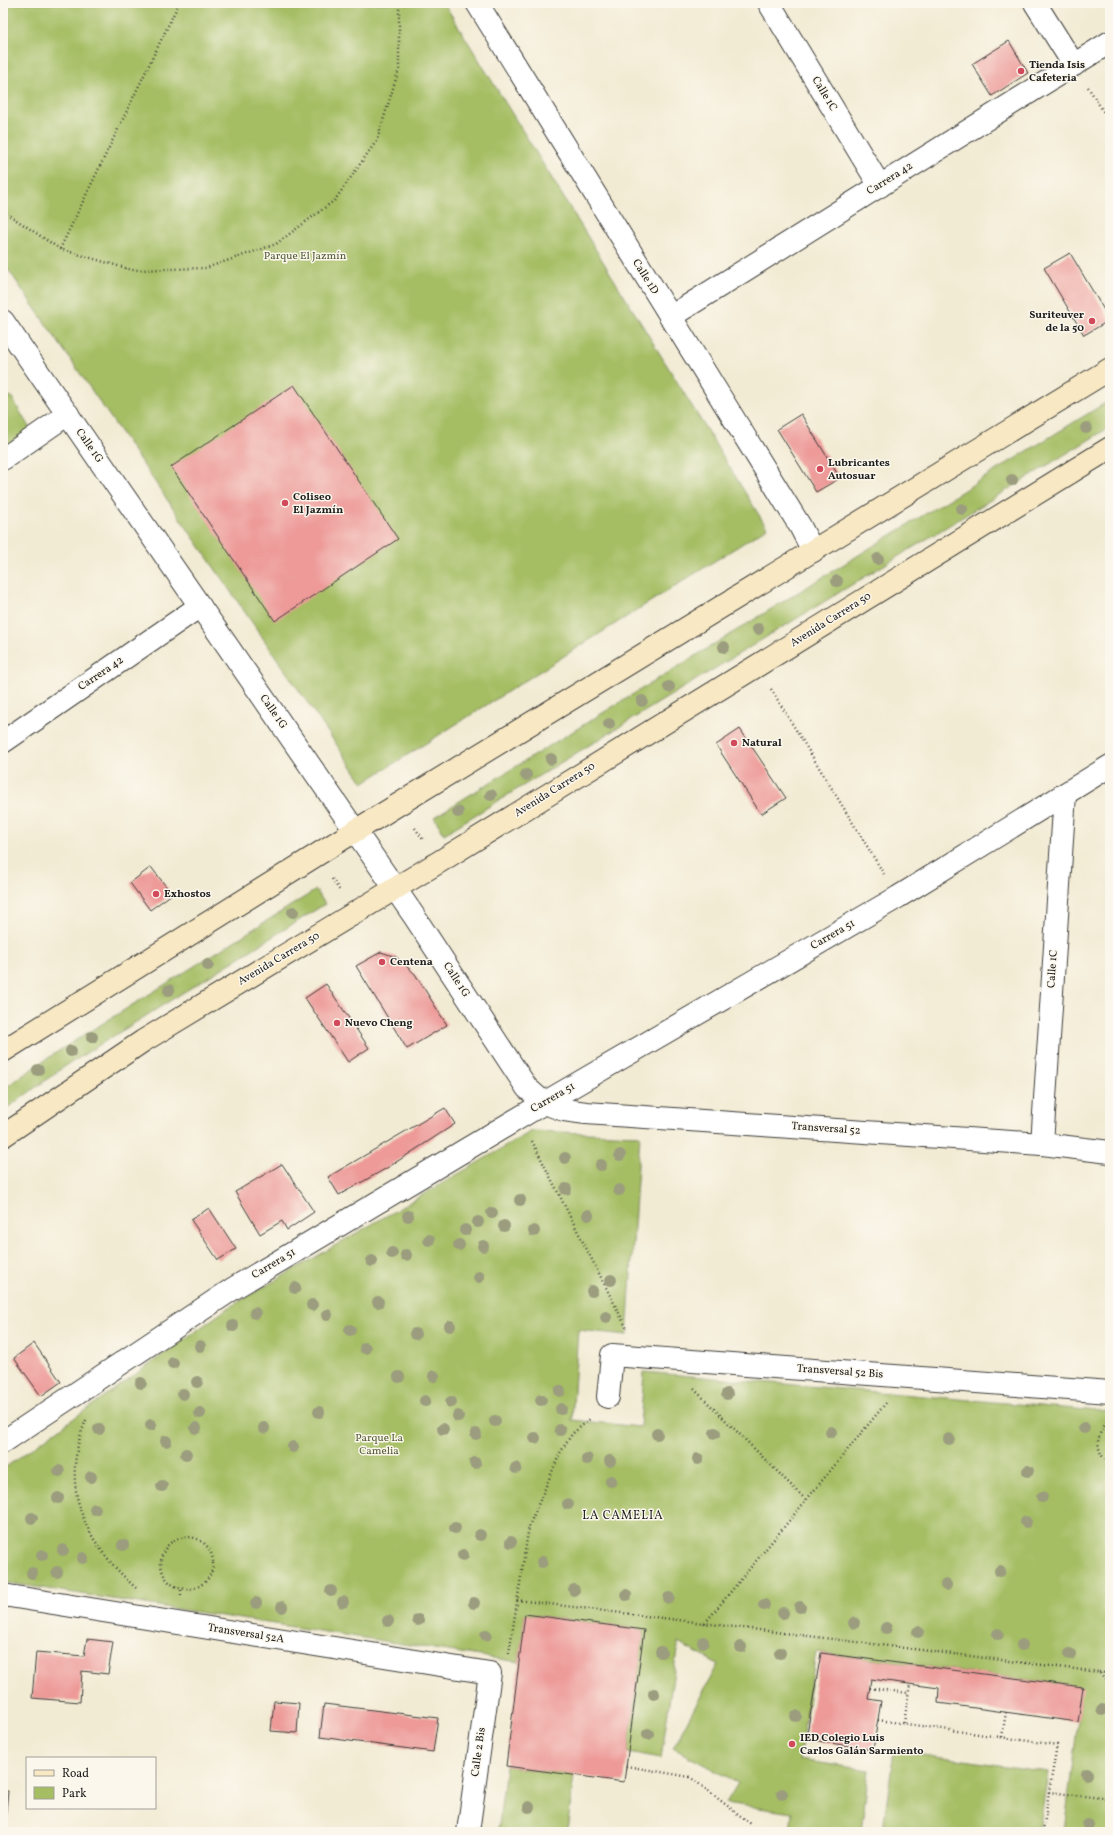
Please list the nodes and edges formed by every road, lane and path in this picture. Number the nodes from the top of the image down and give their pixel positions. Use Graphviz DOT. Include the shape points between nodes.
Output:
graph roads {
  1 [pos="179,3"];
  2 [pos="399,3"];
  3 [pos="476,3"];
  4 [pos="769,3"];
  5 [pos="1035,3"];
  6 [pos="1110,42"];
  7 [pos="1074,65"];
  8 [pos="1110,122"];
  9 [pos="880,186"];
  10 [pos="3,211"];
  11 [pos="60,249"];
  12 [pos="670,317"];
  13 [pos="3,321"];
  14 [pos="1110,369"];
  15 [pos="68,414"];
  16 [pos="1110,448"];
  17 [pos="3,459"];
  18 [pos="813,551"];
  19 [pos="200,606"];
  20 [pos="757,666"];
  21 [pos="3,742"];
  22 [pos="1110,766"];
  23 [pos="1065,794"];
  24 [pos="415,828"];
  25 [pos="355,831"];
  26 [pos="426,845"];
  27 [pos="332,879"];
  28 [pos="395,889"];
  29 [pos="341,893"];
  30 [pos="898,897"];
  31 [pos="3,1051"];
  32 [pos="544,1103"];
  33 [pos="518,1118"];
  34 [pos="3,1136"];
  35 [pos="1042,1144"];
  36 [pos="1110,1152"];
  37 [pos="629,1333"];
  38 [pos="690,1384"];
  39 [pos="1110,1392"];
  40 [pos="608,1397"];
  41 [pos="886,1402"];
  42 [pos="88,1414"];
  43 [pos="591,1418"];
  44 [pos="1110,1420"];
  45 [pos="3,1442"];
  46 [pos="1110,1464"];
  47 [pos="806,1500"];
  48 [pos="206,1581"];
  49 [pos="138,1589"];
  50 [pos="3,1595"];
  51 [pos="517,1600"];
  52 [pos="705,1624"];
  53 [pos="508,1657"];
  54 [pos="1099,1672"];
  55 [pos="490,1673"];
  56 [pos="1110,1674"];
  57 [pos="910,1684"];
  58 [pos="1110,1687"];
  59 [pos="870,1688"];
  60 [pos="908,1693"];
  61 [pos="1006,1712"];
  62 [pos="878,1720"];
  63 [pos="904,1723"];
  64 [pos="1002,1737"];
  65 [pos="626,1766"];
  66 [pos="1049,1792"];
  67 [pos="1110,1799"];
  68 [pos="751,1824"];
  69 [pos="468,1832"];
  70 [pos="1044,1832"];
  1 -- 11 [label="path"];
  2 -- 11 [label="path" via="400,69 377,140 335,200 276,244 206,268 132,270"];
  3 -- 12 [label="street, Calle 1D"];
  4 -- 9 [label="street, Calle 1C"];
  5 -- 7 [label="street"];
  6 -- 7 [label="street, Carrera 42"];
  7 -- 8 [label="path"];
  7 -- 9 [label="street, Carrera 42"];
  9 -- 12 [label="street, Carrera 42"];
  10 -- 11 [label="path"];
  12 -- 18 [label="street, Calle 1D"];
  13 -- 15 [label="street, Calle 1G"];
  14 -- 18 [label="main road"];
  15 -- 17 [label="street"];
  15 -- 19 [label="street, Calle 1G"];
  16 -- 20 [label="main road, Avenida Carrera 50"];
  18 -- 25 [label="main road"];
  19 -- 21 [label="street, Carrera 42"];
  19 -- 25 [label="street, Calle 1G"];
  20 -- 28 [label="main road, Avenida Carrera 50"];
  20 -- 30 [label="path"];
  22 -- 23 [label="street, Carrera 51"];
  23 -- 30 [label="street, Carrera 51"];
  23 -- 35 [label="street, Calle 1C"];
  24 -- 26 [label="path"];
  25 -- 28 [label="street, Calle 1G"];
  25 -- 31 [label="main road"];
  27 -- 29 [label="path"];
  28 -- 32 [label="street, Calle 1G" via="526,1088"];
  28 -- 34 [label="main road, Avenida Carrera 50" via="143,1041"];
  30 -- 32 [label="street, Carrera 51"];
  32 -- 33 [label="street, Carrera 51"];
  32 -- 35 [label="street, Transversal 52" via="564,1110 586,1113"];
  33 -- 37 [label="path"];
  33 -- 45 [label="street, Carrera 51" via="234,1288"];
  35 -- 36 [label="street, Transversal 52"];
  38 -- 47 [label="path"];
  39 -- 40 [label="street, Transversal 52 Bis" via="612,1355"];
  41 -- 47 [label="path"];
  42 -- 49 [label="path" via="76,1456 76,1491 80,1508 85,1525 103,1554 113,1567"];
  43 -- 51 [label="path" via="572,1434 560,1453 529,1526"];
  44 -- 46 [label="path" via="1098,1436 1100,1452"];
  47 -- 52 [label="path"];
  48 -- 48 [label="path" via="190,1589 181,1588 167,1580 160,1565 164,1549 169,1543 184,1537 193,1537 208,1547 213,1564"];
  50 -- 55 [label="street, Transversal 52A"];
  51 -- 52 [label="path"];
  51 -- 53 [label="path"];
  52 -- 54 [label="path"];
  54 -- 56 [label="path"];
  54 -- 58 [label="path"];
  55 -- 69 [label="street, Calle 2 Bis"];
  57 -- 60 [label="path"];
  59 -- 60 [label="path"];
  60 -- 63 [label="path"];
  61 -- 64 [label="path"];
  62 -- 63 [label="path"];
  63 -- 64 [label="path"];
  64 -- 66 [label="path" via="1057,1745"];
  65 -- 68 [label="path" via="690,1777"];
  66 -- 67 [label="path"];
  66 -- 70 [label="path"];
}
